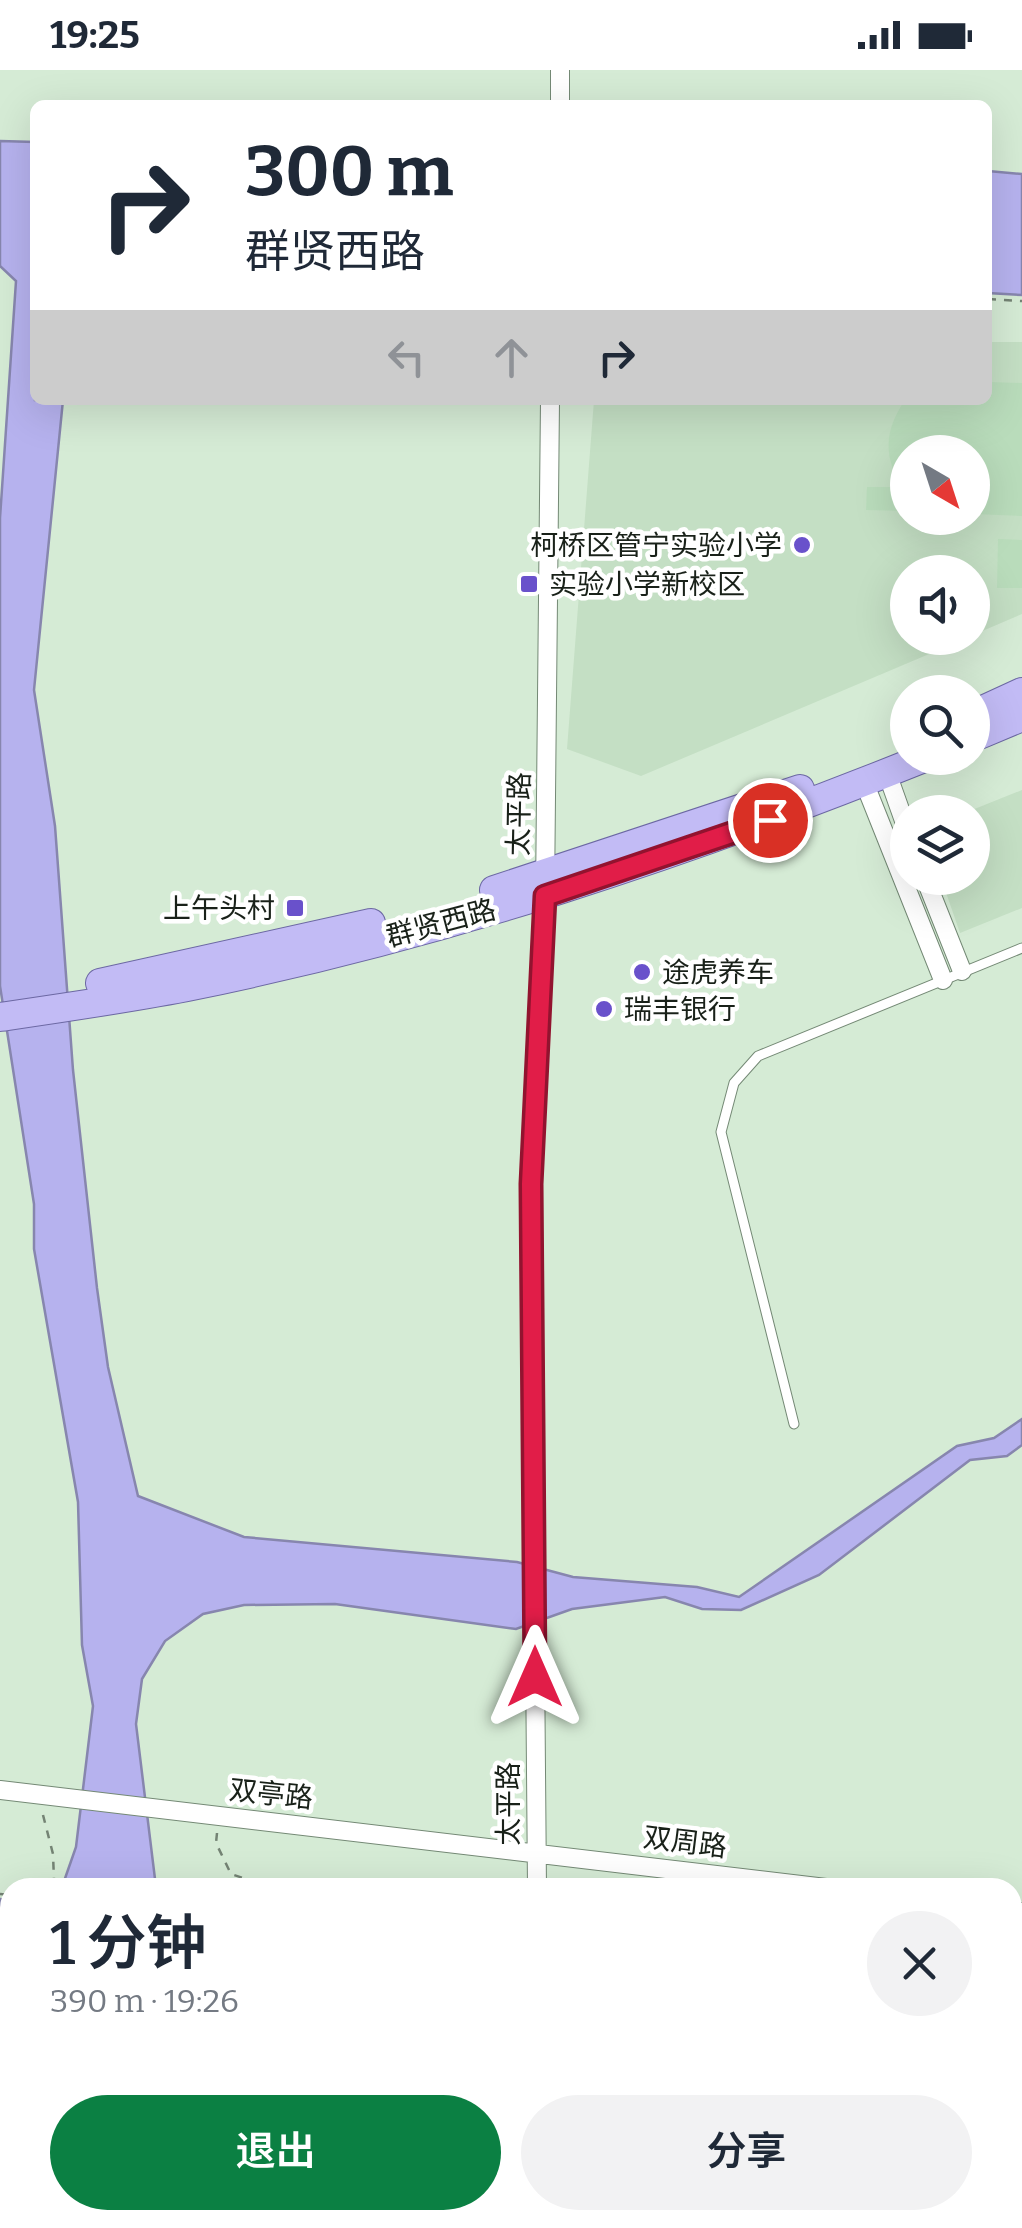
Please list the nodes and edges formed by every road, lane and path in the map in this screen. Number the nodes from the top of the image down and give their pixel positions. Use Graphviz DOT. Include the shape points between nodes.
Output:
graph roads {
  1 [pos="560,70"];
  2 [pos="560,100"];
  3 [pos="992,299"];
  4 [pos="1022,301"];
  5 [pos="550,405"];
  6 [pos="1022,692"];
  7 [pos="990,706"];
  8 [pos="1022,716"];
  9 [pos="990,730"];
  10 [pos="890,752"];
  11 [pos="890,771"];
  12 [pos="875,777"];
  13 [pos="890,802"];
  14 [pos="545,886"];
  15 [pos="932,895"];
  16 [pos="1022,948"];
  17 [pos="962,971"];
  18 [pos="943,980"];
  19 [pos="72,997"];
  20 [pos="0,1000"];
  21 [pos="0,1018"];
  22 [pos="794,1424"];
  23 [pos="0,1790"];
  24 [pos="37,1794"];
  25 [pos="220,1816"];
  26 [pos="536,1852"];
  27 [pos="54,1878"];
  28 [pos="244,1878"];
  29 [pos="537,1878"];
  30 [pos="745,1878"];
  1 -- 2 [label="street"];
  3 -- 4 [label="path"];
  5 -- 14 [label="street, 太平路"];
  6 -- 7 [label="main road"];
  8 -- 9 [label="main road"];
  10 -- 14 [label="main road, 群贤西路"];
  11 -- 12 [label="main road, 群贤西路"];
  12 -- 13 [label="street"];
  12 -- 14 [label="main road, 群贤西路" via="770,820"];
  12 -- 18 [label="street"];
  14 -- 19 [label="main road, 群贤西路" via="187,987"];
  14 -- 26 [label="street, 太平路" via="531,1184"];
  15 -- 17 [label="street"];
  16 -- 17 [label="lane"];
  17 -- 18 [label="lane"];
  18 -- 22 [label="lane" via="758,1056 734,1083 721,1132"];
  19 -- 20 [label="main road, 群贤西路"];
  19 -- 21 [label="main road, 群贤西路"];
  23 -- 24 [label="street, 双亭路"];
  24 -- 25 [label="street, 双亭路"];
  24 -- 27 [label="path"];
  25 -- 26 [label="street, 双亭路"];
  25 -- 28 [label="path" via="216,1843 231,1874"];
  26 -- 29 [label="street, 太平路"];
  26 -- 30 [label="street, 双周路"];
}
